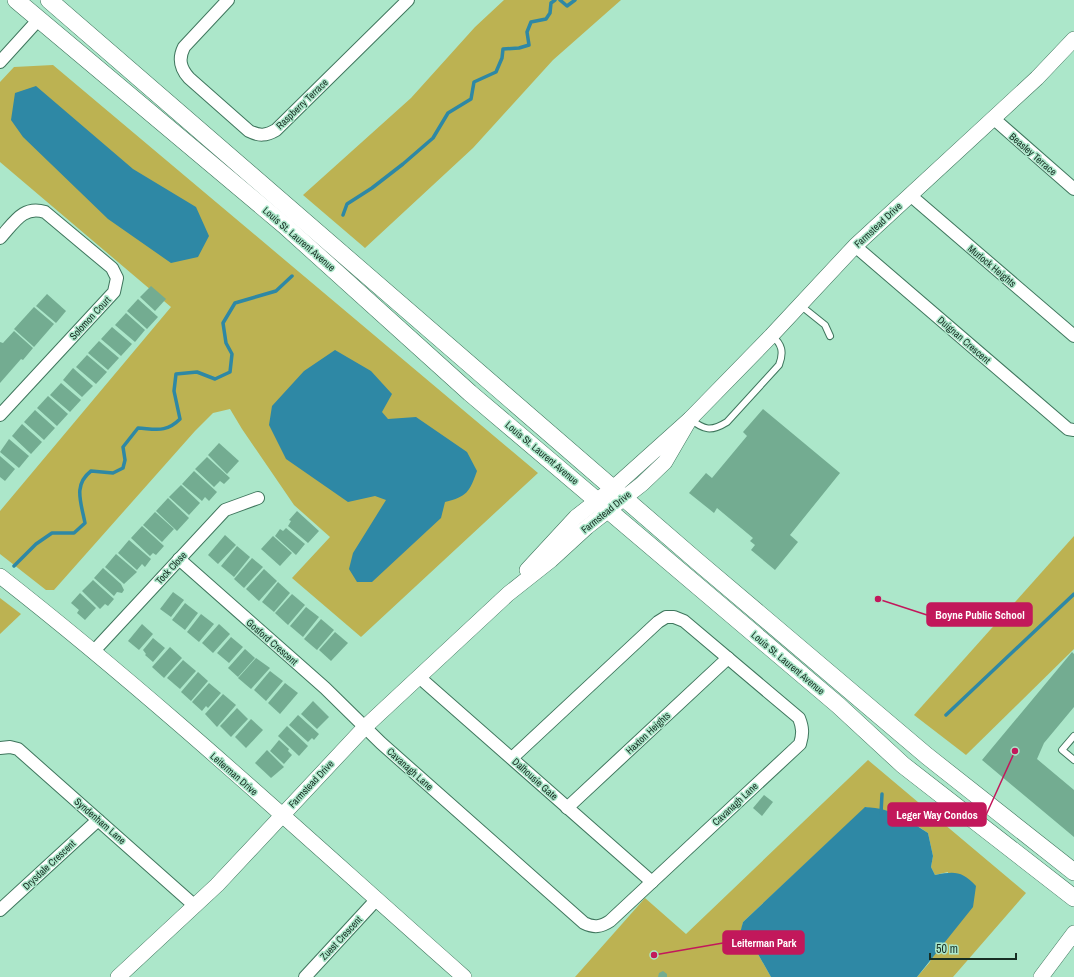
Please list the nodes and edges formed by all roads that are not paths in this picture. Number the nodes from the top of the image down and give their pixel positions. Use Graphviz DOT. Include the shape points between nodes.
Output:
graph roads {
  1 [pos="16,0"];
  2 [pos="228,0"];
  3 [pos="408,0"];
  4 [pos="53,1"];
  5 [pos="39,19"];
  6 [pos="1074,40"];
  7 [pos="0,62"];
  8 [pos="993,118"];
  9 [pos="1074,189"];
  10 [pos="910,195"];
  11 [pos="0,238"];
  12 [pos="855,246"];
  13 [pos="800,304"];
  14 [pos="771,336"];
  15 [pos="830,336"];
  16 [pos="1074,336"];
  17 [pos="0,415"];
  18 [pos="690,419"];
  19 [pos="1074,430"];
  20 [pos="618,494"];
  21 [pos="258,498"];
  22 [pos="603,505"];
  23 [pos="179,559"];
  24 [pos="0,576"];
  25 [pos="93,652"];
  26 [pos="728,658"];
  27 [pos="419,677"];
  28 [pos="365,727"];
  29 [pos="1074,736"];
  30 [pos="0,748"];
  31 [pos="512,758"];
  32 [pos="1074,760"];
  33 [pos="567,808"];
  34 [pos="281,815"];
  35 [pos="98,820"];
  36 [pos="1074,872"];
  37 [pos="652,882"];
  38 [pos="1074,898"];
  39 [pos="376,900"];
  40 [pos="195,906"];
  41 [pos="0,910"];
  42 [pos="1074,933"];
  43 [pos="118,977"];
  44 [pos="305,977"];
  45 [pos="464,977"];
  46 [pos="1041,977"];
  1 -- 5 [label="main road, Louis St. Laurent Avenue"];
  2 -- 3 [label="street, Raspberry Terrace" via="184,47 180,63 183,72 189,78 249,131 261,135 276,130"];
  4 -- 20 [label="main road, Louis St. Laurent Avenue"];
  5 -- 7 [label="street"];
  5 -- 22 [label="main road, Louis St. Laurent Avenue" via="284,225 470,393"];
  6 -- 8 [label="street, Farmstead Drive"];
  8 -- 9 [label="street, Beasley Terrace"];
  8 -- 10 [label="street, Farmstead Drive"];
  10 -- 12 [label="street, Farmstead Drive"];
  10 -- 16 [label="street, Murlock Heights"];
  11 -- 17 [label="street, Solomon Court" via="22,214 37,209 45,212 112,268 117,278 114,292"];
  12 -- 13 [label="street, Farmstead Drive"];
  12 -- 19 [label="street, Duignan Crescent" via="1068,428"];
  13 -- 14 [label="street, Farmstead Drive"];
  13 -- 15 [label="lane" via="826,326"];
  14 -- 18 [label="street, Farmstead Drive"];
  14 -- 18 [label="lane" via="779,342 782,349 779,365 726,422 717,428 705,428"];
  18 -- 20 [label="street, Farmstead Drive"];
  20 -- 22 [label="street, Farmstead Drive"];
  20 -- 36 [label="main road, Louis St. Laurent Avenue" via="927,756"];
  21 -- 23 [label="street, Tock Close" via="225,510"];
  22 -- 27 [label="street, Farmstead Drive" via="576,517 508,594"];
  22 -- 38 [label="main road, Louis St. Laurent Avenue" via="838,705 903,765"];
  23 -- 25 [label="street, Tock Close"];
  23 -- 28 [label="street, Gosford Crescent" via="325,688"];
  24 -- 25 [label="street, Leiterman Drive"];
  25 -- 34 [label="street, Leiterman Drive"];
  26 -- 31 [label="street, Cavanagh Lane" via="684,620 666,617"];
  26 -- 33 [label="street, Haxton Heights"];
  26 -- 37 [label="street, Cavanagh Lane" via="798,718 803,734 800,744"];
  27 -- 28 [label="street, Farmstead Drive"];
  27 -- 31 [label="street, Dalhousie Gate"];
  28 -- 34 [label="street, Farmstead Drive"];
  28 -- 37 [label="street, Cavanagh Lane" via="572,912 591,926 603,926 610,921"];
  29 -- 32 [label="lane" via="1062,750"];
  30 -- 35 [label="street, Syndenham Lane" via="10,747 18,750"];
  31 -- 33 [label="street, Dalhousie Gate"];
  33 -- 37 [label="street, Dalhousie Gate"];
  34 -- 39 [label="street, Leiterman Drive"];
  34 -- 40 [label="street, Farmstead Drive"];
  35 -- 40 [label="street, Syndenham Lane"];
  35 -- 41 [label="street, Drysdale Crescent"];
  39 -- 44 [label="street, Zuest Crescent"];
  39 -- 45 [label="street, Leiterman Drive"];
  40 -- 43 [label="street, Farmstead Drive"];
  42 -- 46 [label="street"];
}
